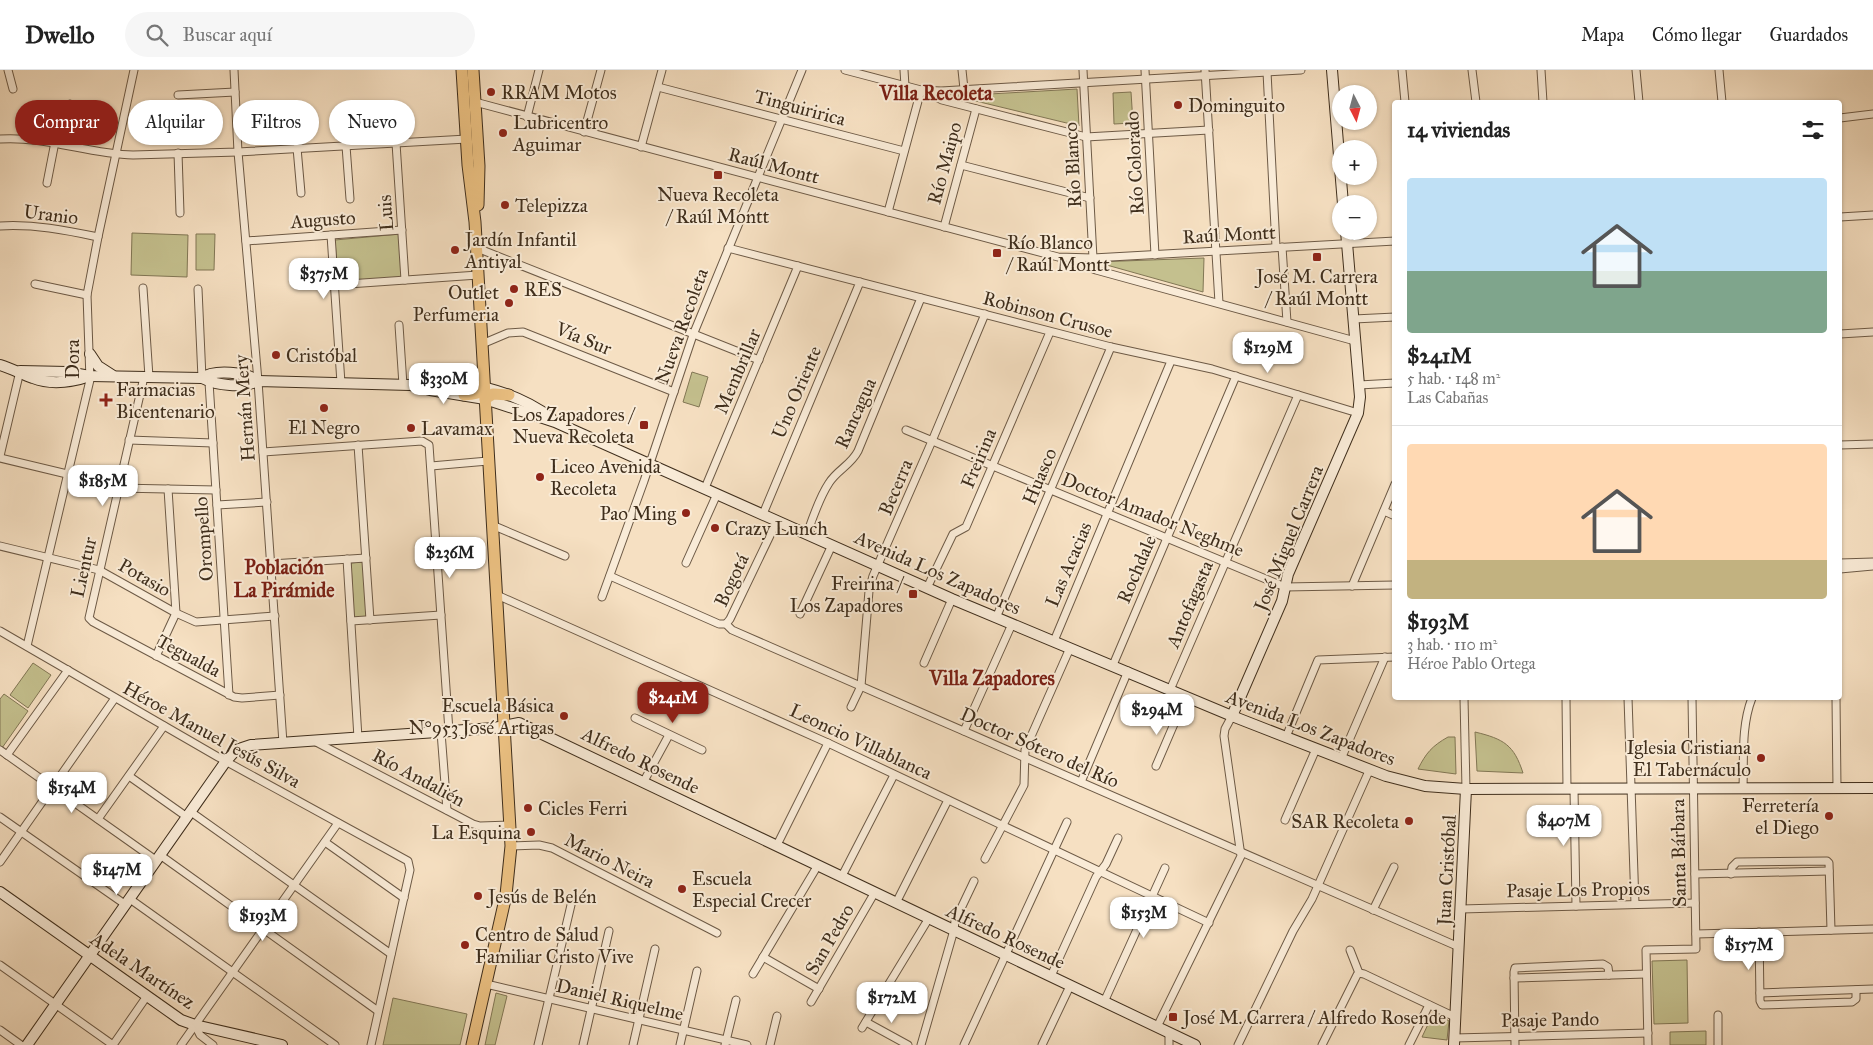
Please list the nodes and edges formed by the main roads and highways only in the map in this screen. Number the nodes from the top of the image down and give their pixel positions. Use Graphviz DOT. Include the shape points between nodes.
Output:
graph roads {
  1 [pos="462,70"];
  2 [pos="474,70"];
  3 [pos="475,222"];
  4 [pos="484,386"];
  5 [pos="464,395"];
  6 [pos="509,396"];
  7 [pos="484,399"];
  8 [pos="472,1045"];
  1 -- 3 [label="main road"];
  2 -- 3 [label="main road" via="479,178"];
  3 -- 4 [label="main road"];
  4 -- 5 [label="main road" via="476,394"];
  4 -- 7 [label="main road"];
  6 -- 7 [label="main road" via="493,394"];
  7 -- 8 [label="main road" via="511,846 507,889"];
}
